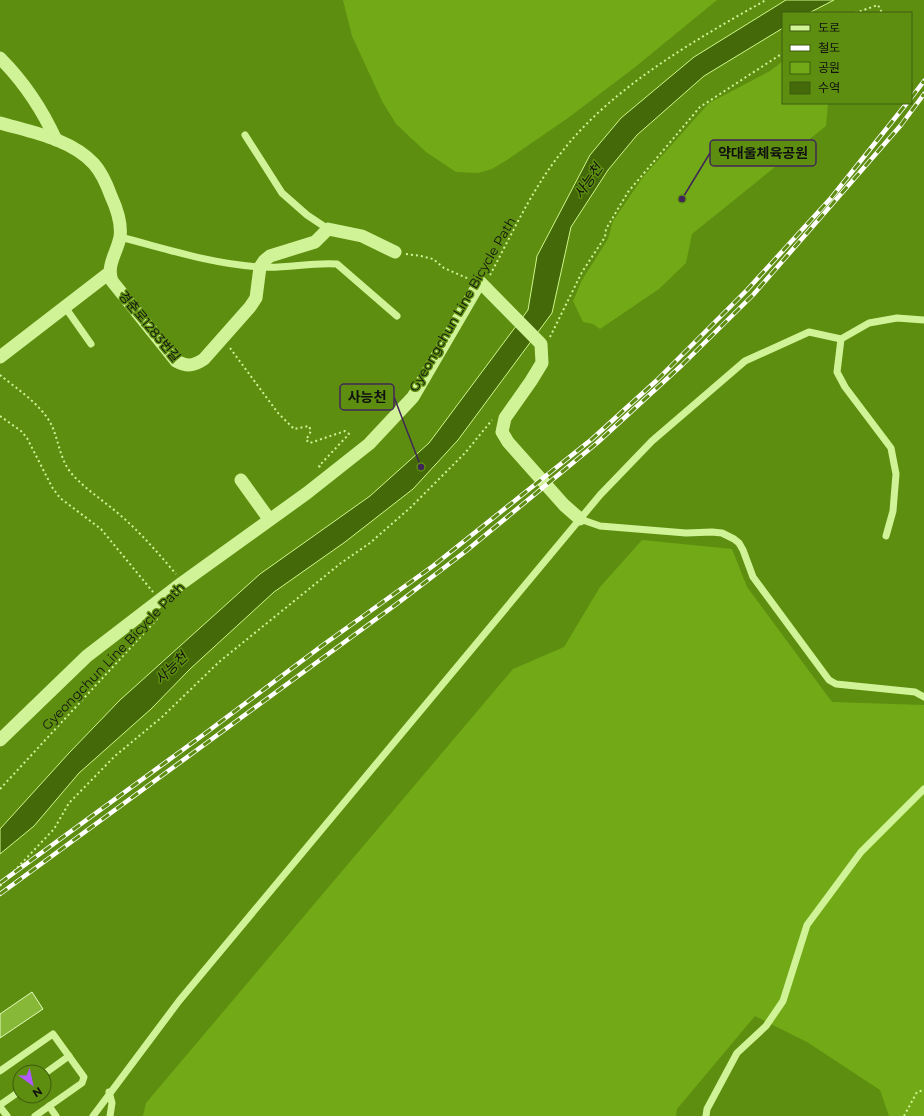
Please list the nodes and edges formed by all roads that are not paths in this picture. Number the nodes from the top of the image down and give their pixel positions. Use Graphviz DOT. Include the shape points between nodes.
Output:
graph roads {
  1 [pos="0,58"];
  2 [pos="0,123"];
  3 [pos="245,135"];
  4 [pos="56,140"];
  5 [pos="328,229"];
  6 [pos="120,237"];
  7 [pos="395,252"];
  8 [pos="260,267"];
  9 [pos="109,273"];
  10 [pos="65,307"];
  11 [pos="397,316"];
  12 [pos="924,320"];
  13 [pos="841,339"];
  14 [pos="91,344"];
  15 [pos="0,357"];
  16 [pos="241,480"];
  17 [pos="269,519"];
  18 [pos="580,519"];
  19 [pos="886,536"];
  20 [pos="924,697"];
  21 [pos="1,736"];
  22 [pos="924,790"];
  23 [pos="69,1056"];
  24 [pos="52,1068"];
  25 [pos="0,1071"];
  26 [pos="110,1092"];
  27 [pos="12,1096"];
  28 [pos="0,1106"];
  29 [pos="49,1106"];
  30 [pos="7,1116"];
  31 [pos="35,1116"];
  32 [pos="56,1116"];
  33 [pos="93,1116"];
  34 [pos="110,1116"];
  35 [pos="706,1116"];
  1 -- 4 [label="street" via="15,73 47,119"];
  2 -- 4 [label="street"];
  3 -- 5 [label="lane" via="282,193"];
  4 -- 6 [label="street" via="74,148 94,164 103,177 119,213"];
  5 -- 7 [label="street" via="362,236"];
  5 -- 8 [label="street" via="315,242 270,256"];
  6 -- 8 [label="lane" via="218,263"];
  6 -- 9 [label="street"];
  8 -- 9 [label="street, 경춘로1283번길" via="256,298 250,307 204,359 190,366 176,361 112,281"];
  8 -- 11 [label="lane" via="337,264"];
  9 -- 10 [label="street"];
  10 -- 14 [label="lane"];
  10 -- 15 [label="street"];
  12 -- 13 [label="lane" via="897,318 868,323"];
  13 -- 18 [label="lane" via="809,332 745,361 652,441"];
  13 -- 19 [label="lane" via="837,372 845,387 891,448 896,474 893,511"];
  16 -- 17 [label="street"];
  17 -- 18 [label="street" via="369,444 413,397 485,286 541,350 542,363 505,418 502,432 564,505"];
  17 -- 21 [label="street" via="182,582 70,670"];
  18 -- 20 [label="lane" via="600,526 686,533 712,532 734,539 743,550 753,577 830,680 836,684 915,692"];
  18 -- 26 [label="lane" via="179,1001"];
  22 -- 35 [label="lane" via="861,852 807,925 783,1001 766,1026 737,1053 707,1109"];
  23 -- 24 [label="lane"];
  23 -- 25 [label="lane" via="53,1034"];
  23 -- 29 [label="lane" via="84,1077 82,1083"];
  26 -- 33 [label="lane"];
  26 -- 34 [label="lane"];
  27 -- 28 [label="lane"];
  28 -- 30 [label="lane"];
  29 -- 31 [label="lane"];
  29 -- 32 [label="lane"];
}
